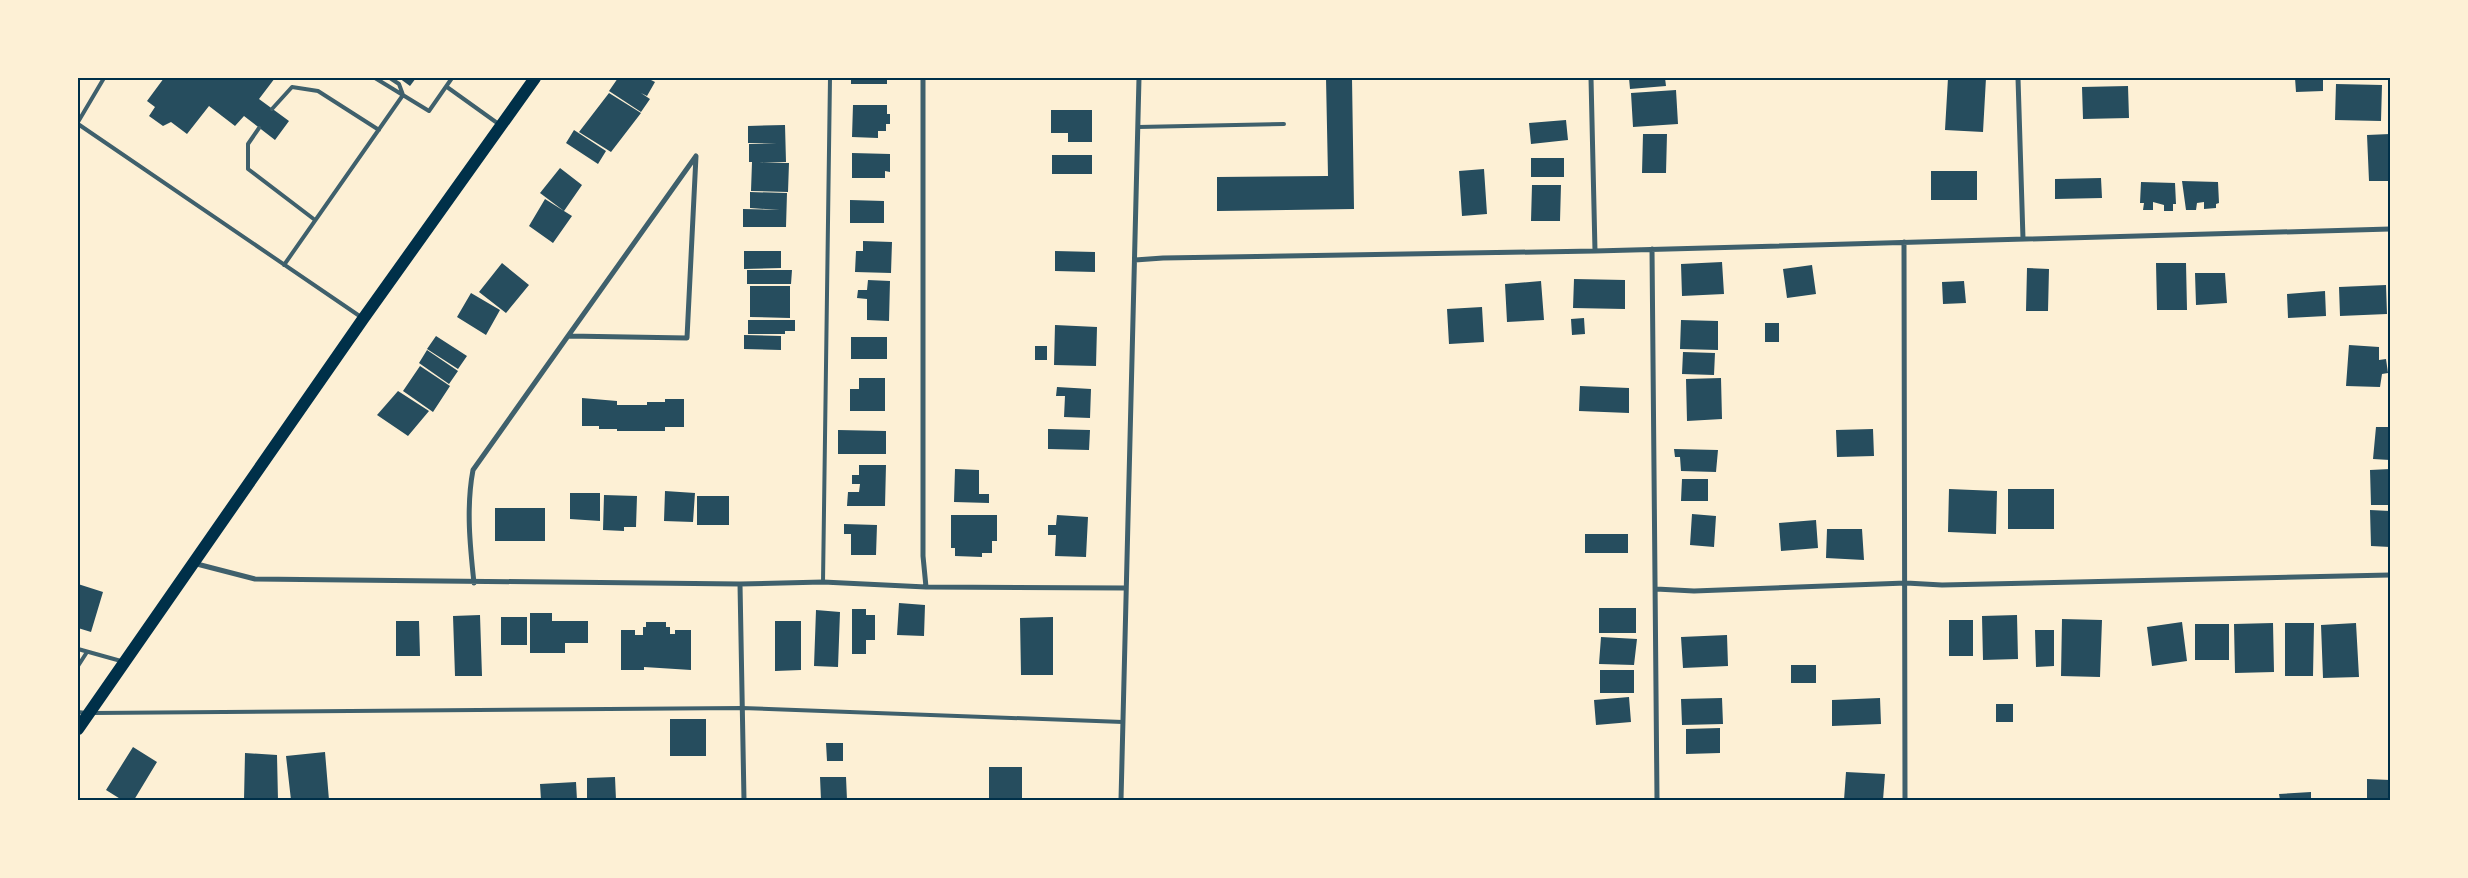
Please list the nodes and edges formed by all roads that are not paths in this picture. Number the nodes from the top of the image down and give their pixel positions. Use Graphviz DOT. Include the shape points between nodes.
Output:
graph roads {
  1 [pos="104,78"];
  2 [pos="375,78"];
  3 [pos="390,78"];
  4 [pos="452,78"];
  5 [pos="535,78"];
  6 [pos="830,78"];
  7 [pos="923,78"];
  8 [pos="1140,78"];
  9 [pos="1591,78"];
  10 [pos="2018,78"];
  11 [pos="446,87"];
  12 [pos="403,95"];
  13 [pos="272,109"];
  14 [pos="78,123"];
  15 [pos="1284,124"];
  16 [pos="502,126"];
  17 [pos="1138,127"];
  18 [pos="259,128"];
  19 [pos="379,130"];
  20 [pos="315,220"];
  21 [pos="2390,229"];
  22 [pos="2023,239"];
  23 [pos="1904,242"];
  24 [pos="1652,249"];
  25 [pos="1595,251"];
  26 [pos="1136,260"];
  27 [pos="284,265"];
  28 [pos="363,319"];
  29 [pos="568,336"];
  30 [pos="193,563"];
  31 [pos="2390,575"];
  32 [pos="823,582"];
  33 [pos="474,583"];
  34 [pos="1906,583"];
  35 [pos="740,584"];
  36 [pos="926,587"];
  37 [pos="1126,588"];
  38 [pos="1656,589"];
  39 [pos="78,649"];
  40 [pos="87,652"];
  41 [pos="124,662"];
  42 [pos="78,666"];
  43 [pos="742,708"];
  44 [pos="83,712"];
  45 [pos="1123,722"];
  46 [pos="78,729"];
  47 [pos="744,800"];
  48 [pos="1121,800"];
  49 [pos="1657,800"];
  50 [pos="1905,800"];
  1 -- 14 [label="lane"];
  2 -- 12 [label="lane"];
  3 -- 12 [label="lane" via="399,84"];
  4 -- 11 [label="lane"];
  5 -- 16 [label="main road"];
  6 -- 32 [label="lane"];
  7 -- 36 [label="street" via="923,556"];
  8 -- 17 [label="street"];
  9 -- 25 [label="street"];
  10 -- 22 [label="street"];
  11 -- 12 [label="lane" via="428,111"];
  11 -- 16 [label="lane"];
  12 -- 19 [label="lane"];
  13 -- 19 [label="lane" via="292,88 318,91"];
  14 -- 27 [label="lane"];
  15 -- 17 [label="lane"];
  16 -- 28 [label="main road"];
  17 -- 26 [label="street"];
  18 -- 20 [label="lane" via="248,144 248,168"];
  19 -- 20 [label="lane"];
  20 -- 27 [label="lane"];
  21 -- 22 [label="street"];
  22 -- 23 [label="street"];
  23 -- 24 [label="street"];
  23 -- 34 [label="street"];
  24 -- 25 [label="street"];
  24 -- 38 [label="street"];
  25 -- 26 [label="street"];
  26 -- 37 [label="street"];
  27 -- 28 [label="lane"];
  28 -- 30 [label="main road"];
  29 -- 29 [label="street" via="666,200 696,156 687,338"];
  29 -- 33 [label="street" via="473,470 469,538"];
  30 -- 33 [label="street" via="255,580"];
  30 -- 41 [label="main road"];
  31 -- 34 [label="street" via="2032,584"];
  32 -- 35 [label="street"];
  32 -- 36 [label="street"];
  33 -- 35 [label="street"];
  34 -- 38 [label="street" via="1694,591"];
  34 -- 50 [label="street"];
  35 -- 43 [label="street"];
  36 -- 37 [label="street"];
  37 -- 45 [label="street"];
  38 -- 49 [label="street"];
  39 -- 40 [label="lane"];
  40 -- 41 [label="lane"];
  40 -- 42 [label="lane"];
  41 -- 44 [label="main road"];
  43 -- 44 [label="lane"];
  43 -- 45 [label="lane"];
  43 -- 47 [label="street"];
  44 -- 46 [label="main road"];
  45 -- 48 [label="street"];
}
